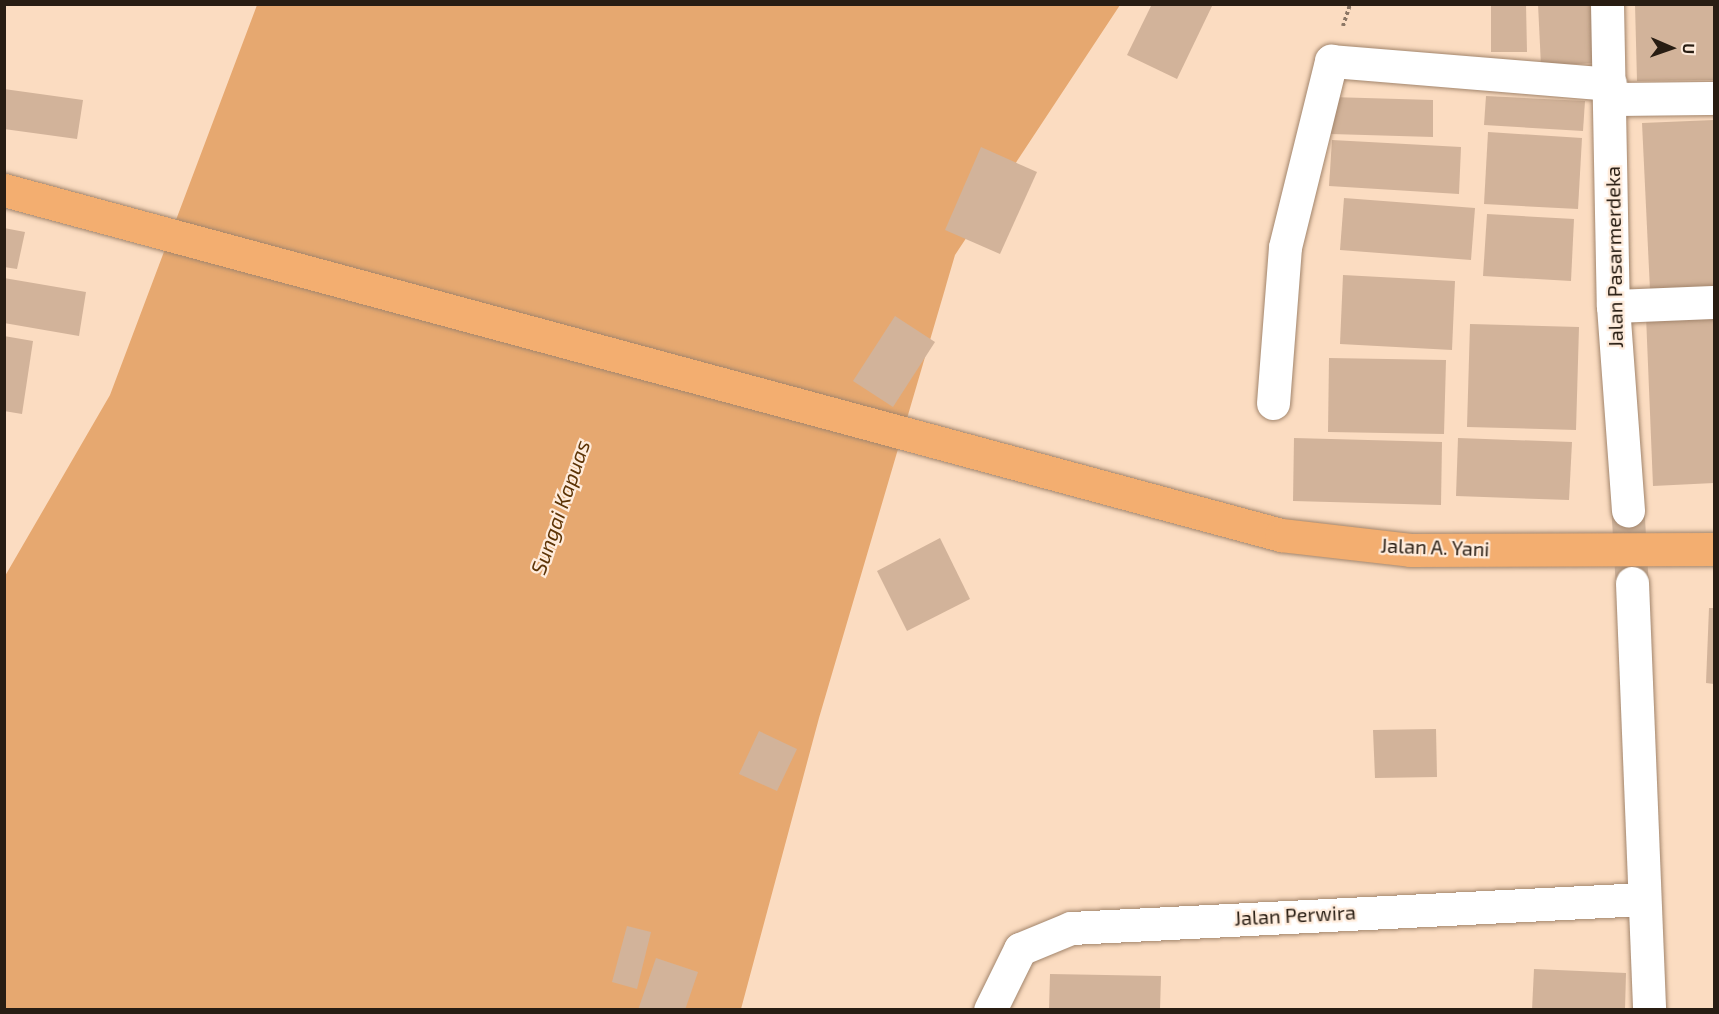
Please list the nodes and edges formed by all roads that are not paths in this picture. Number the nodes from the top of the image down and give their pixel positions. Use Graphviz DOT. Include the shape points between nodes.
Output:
graph roads {
  1 [pos="1607,4"];
  2 [pos="1610,91"];
  3 [pos="1714,98"];
  4 [pos="15,192"];
  5 [pos="1714,302"];
  6 [pos="1613,306"];
  7 [pos="1273,403"];
  8 [pos="1628,510"];
  9 [pos="1714,549"];
  10 [pos="1632,584"];
  11 [pos="1643,898"];
  12 [pos="990,1010"];
  13 [pos="1649,1010"];
  1 -- 2 [label="street, Jalan Pasarmerdeka"];
  2 -- 3 [label="street"];
  2 -- 6 [label="street, Jalan Pasarmerdeka"];
  2 -- 7 [label="street" via="1331,61 1285,247"];
  4 -- 9 [label="highway, Jalan A. Yani" via="1281,535 1410,550"];
  5 -- 6 [label="street"];
  6 -- 8 [label="street, Jalan Pasarmerdeka"];
  10 -- 11 [label="street"];
  11 -- 12 [label="street, Jalan Perwira" via="1071,928 1020,949"];
  11 -- 13 [label="street"];
}
